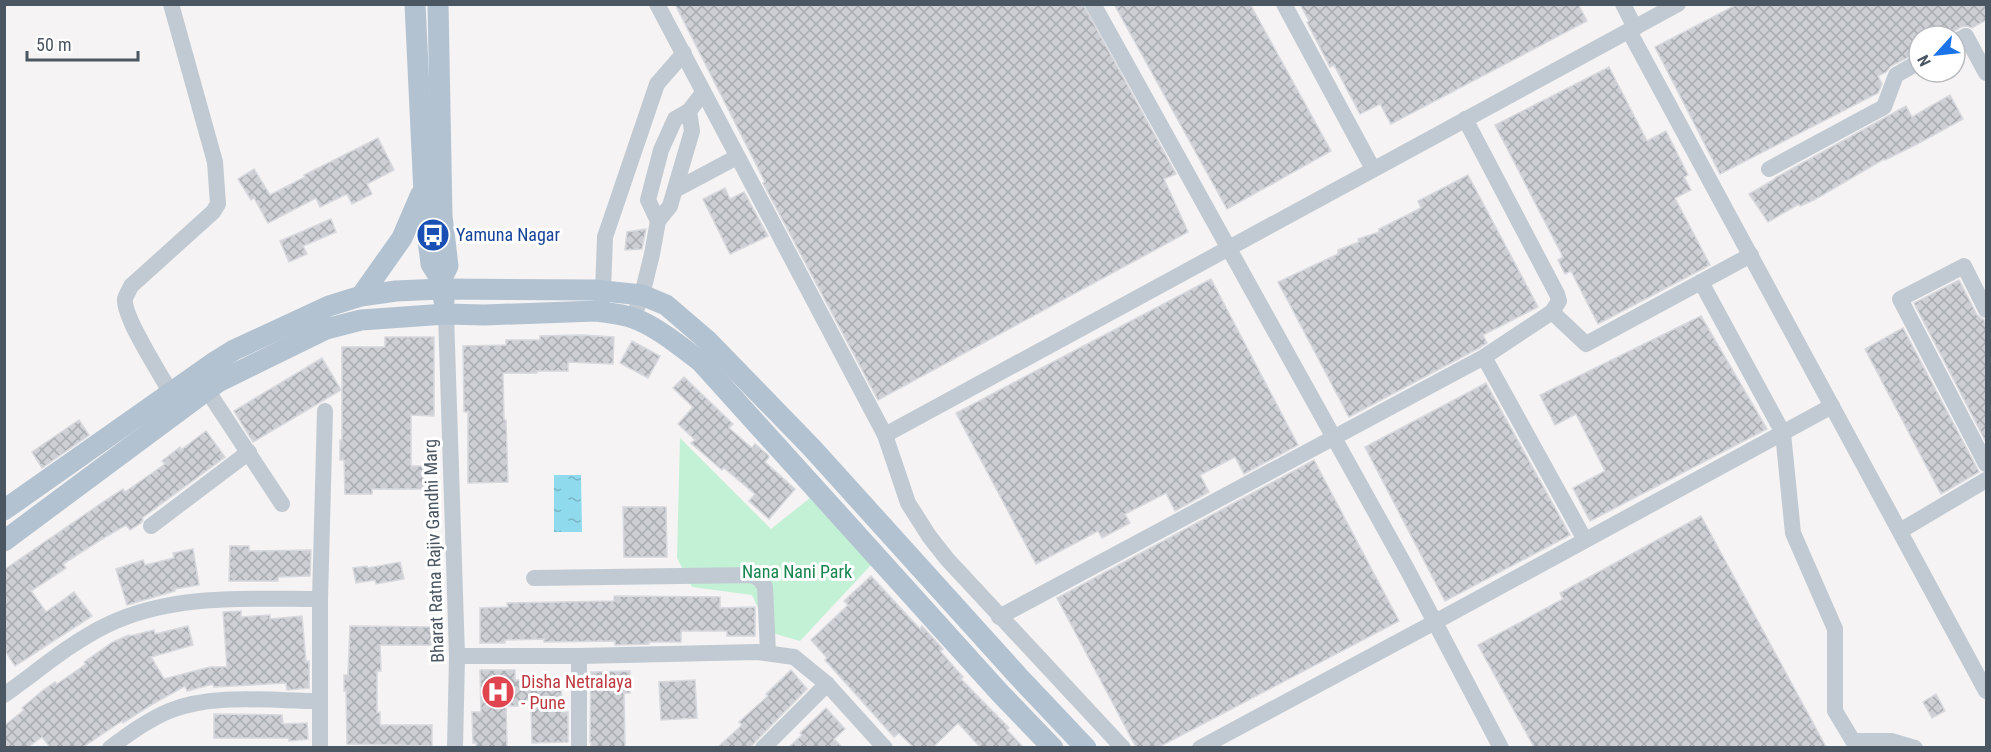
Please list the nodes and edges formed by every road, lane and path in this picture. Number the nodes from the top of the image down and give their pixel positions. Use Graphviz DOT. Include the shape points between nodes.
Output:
graph roads {
  1 [pos="171,4"];
  2 [pos="415,4"];
  3 [pos="438,4"];
  4 [pos="657,4"];
  5 [pos="1093,4"];
  6 [pos="1284,4"];
  7 [pos="1623,4"];
  8 [pos="1678,4"];
  9 [pos="1632,29"];
  10 [pos="1967,38"];
  11 [pos="684,53"];
  12 [pos="1907,69"];
  13 [pos="1986,73"];
  14 [pos="703,93"];
  15 [pos="689,111"];
  16 [pos="1465,119"];
  17 [pos="737,157"];
  18 [pos="1373,169"];
  19 [pos="1769,169"];
  20 [pos="675,190"];
  21 [pos="423,191"];
  22 [pos="658,221"];
  23 [pos="1227,248"];
  24 [pos="1750,255"];
  25 [pos="1701,282"];
  26 [pos="442,284"];
  27 [pos="642,295"];
  28 [pos="361,296"];
  29 [pos="601,301"];
  30 [pos="1986,310"];
  31 [pos="1552,312"];
  32 [pos="446,314"];
  33 [pos="633,318"];
  34 [pos="1484,357"];
  35 [pos="207,390"];
  36 [pos="171,393"];
  37 [pos="1832,406"];
  38 [pos="325,411"];
  39 [pos="1783,433"];
  40 [pos="885,435"];
  41 [pos="1334,439"];
  42 [pos="249,452"];
  43 [pos="1986,464"];
  44 [pos="1986,480"];
  45 [pos="282,504"];
  46 [pos="4,510"];
  47 [pos="151,525"];
  48 [pos="1900,531"];
  49 [pos="1585,540"];
  50 [pos="4,541"];
  51 [pos="534,578"];
  52 [pos="320,599"];
  53 [pos="999,617"];
  54 [pos="1435,622"];
  55 [pos="768,653"];
  56 [pos="457,656"];
  57 [pos="579,656"];
  58 [pos="827,684"];
  59 [pos="6,692"];
  60 [pos="1986,692"];
  61 [pos="320,701"];
  62 [pos="110,747"];
  63 [pos="320,747"];
  64 [pos="455,747"];
  65 [pos="579,747"];
  66 [pos="763,747"];
  67 [pos="885,747"];
  68 [pos="1053,747"];
  69 [pos="1086,747"];
  70 [pos="1123,747"];
  71 [pos="1200,747"];
  72 [pos="1501,747"];
  73 [pos="1915,747"];
  1 -- 36 [label="street" via="215,162 218,204 132,286 125,299 141,342"];
  2 -- 21 [label="main road"];
  3 -- 26 [label="main road" via="442,216 448,266"];
  4 -- 11 [label="street"];
  5 -- 23 [label="street"];
  6 -- 18 [label="street"];
  7 -- 9 [label="street"];
  8 -- 9 [label="street"];
  9 -- 16 [label="street"];
  9 -- 24 [label="street"];
  10 -- 13 [label="street"];
  11 -- 14 [label="street"];
  11 -- 29 [label="street" via="657,84 605,237"];
  12 -- 19 [label="street" via="1896,75 1884,106"];
  14 -- 15 [label="street"];
  14 -- 17 [label="street"];
  15 -- 20 [label="street" via="692,131"];
  15 -- 22 [label="street" via="675,119 661,150 648,200"];
  16 -- 18 [label="street"];
  16 -- 31 [label="street" via="1557,294 1558,302"];
  17 -- 20 [label="street"];
  17 -- 40 [label="street"];
  18 -- 23 [label="street"];
  20 -- 22 [label="street" via="670,206"];
  21 -- 26 [label="main road" via="431,264"];
  21 -- 28 [label="main road" via="402,238"];
  22 -- 27 [label="street"];
  23 -- 40 [label="street"];
  23 -- 41 [label="street"];
  24 -- 25 [label="street"];
  24 -- 37 [label="street"];
  25 -- 31 [label="street" via="1586,344"];
  25 -- 39 [label="street"];
  26 -- 28 [label="main road"];
  26 -- 29 [label="main road"];
  26 -- 32 [label="main road"];
  27 -- 29 [label="main road"];
  27 -- 33 [label="street"];
  27 -- 69 [label="main road" via="666,305 708,341 812,448"];
  28 -- 36 [label="main road" via="329,306 234,350"];
  29 -- 32 [label="main road" via="484,315"];
  29 -- 33 [label="main road"];
  30 -- 43 [label="street" via="1964,266 1900,299"];
  31 -- 34 [label="street"];
  32 -- 35 [label="main road" via="361,320 326,329"];
  32 -- 56 [label="street, Bharat Ratna Rajiv Gandhi Marg"];
  33 -- 68 [label="main road" via="700,361"];
  34 -- 41 [label="street"];
  34 -- 49 [label="street"];
  35 -- 42 [label="street"];
  35 -- 50 [label="main road"];
  36 -- 46 [label="main road"];
  37 -- 39 [label="street"];
  37 -- 48 [label="street"];
  38 -- 52 [label="street"];
  39 -- 49 [label="street"];
  39 -- 73 [label="street" via="1793,532 1835,629 1835,711 1853,741 1891,741"];
  40 -- 53 [label="street" via="908,502 929,536"];
  41 -- 53 [label="street"];
  41 -- 54 [label="street"];
  42 -- 45 [label="street"];
  42 -- 47 [label="street"];
  44 -- 48 [label="street"];
  48 -- 60 [label="street"];
  49 -- 54 [label="street"];
  51 -- 55 [label="street" via="752,575 765,587"];
  52 -- 59 [label="street" via="221,598 137,614 74,645"];
  52 -- 61 [label="street"];
  53 -- 70 [label="street"];
  54 -- 71 [label="street"];
  54 -- 72 [label="street"];
  55 -- 57 [label="street"];
  55 -- 58 [label="street" via="795,657"];
  56 -- 57 [label="street"];
  56 -- 64 [label="street, Bharat Ratna Rajiv Gandhi Marg"];
  57 -- 65 [label="street"];
  58 -- 66 [label="street"];
  58 -- 67 [label="street"];
  61 -- 62 [label="street" via="196,703 148,722"];
  61 -- 63 [label="street"];
}
